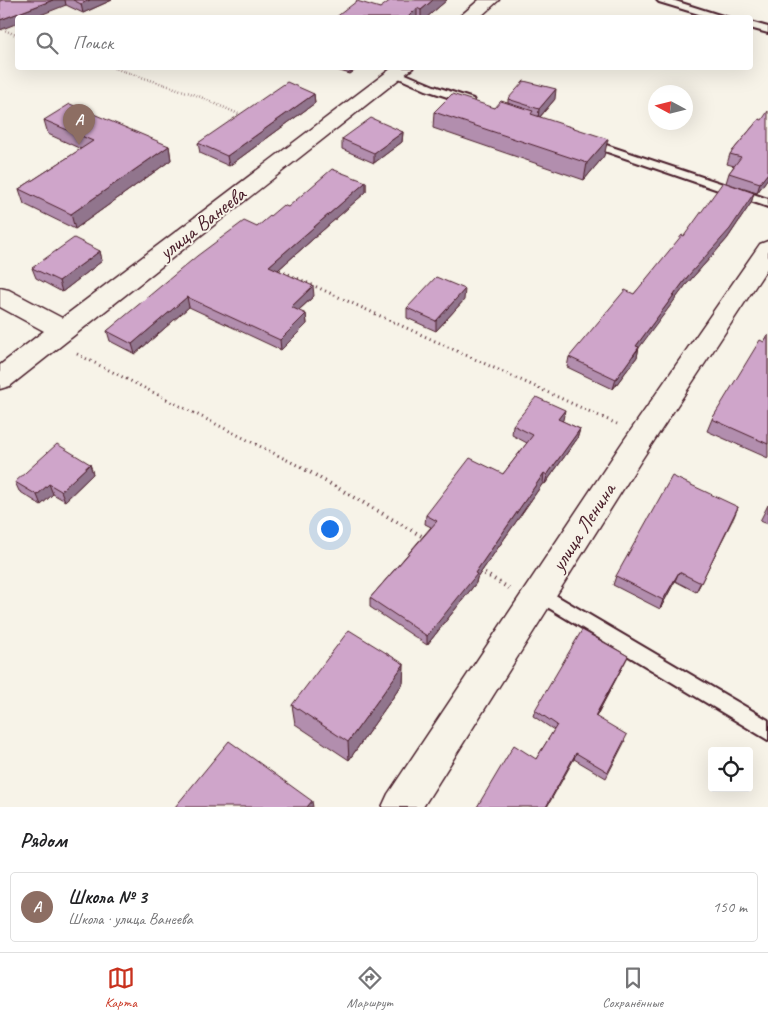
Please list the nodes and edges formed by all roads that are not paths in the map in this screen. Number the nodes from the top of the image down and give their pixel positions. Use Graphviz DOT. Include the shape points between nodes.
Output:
graph roads {
  1 [pos="490,0"];
  2 [pos="662,0"];
  3 [pos="471,15"];
  4 [pos="714,15"];
  5 [pos="753,26"];
  6 [pos="768,30"];
  7 [pos="400,70"];
  8 [pos="477,104"];
  9 [pos="580,139"];
  10 [pos="768,203"];
  11 [pos="768,249"];
  12 [pos="0,296"];
  13 [pos="56,335"];
  14 [pos="0,379"];
  15 [pos="537,598"];
  16 [pos="768,731"];
  17 [pos="401,807"];
  1 -- 3 [label="street"];
  2 -- 4 [label="lane"];
  5 -- 6 [label="lane"];
  7 -- 8 [label="lane" via="430,88"];
  7 -- 13 [label="street, улица Ванеева"];
  9 -- 10 [label="lane"];
  11 -- 15 [label="street, улица Ленина"];
  12 -- 13 [label="street"];
  13 -- 14 [label="street, улица Ванеева"];
  15 -- 16 [label="lane"];
  15 -- 17 [label="street, улица Ленина"];
}
